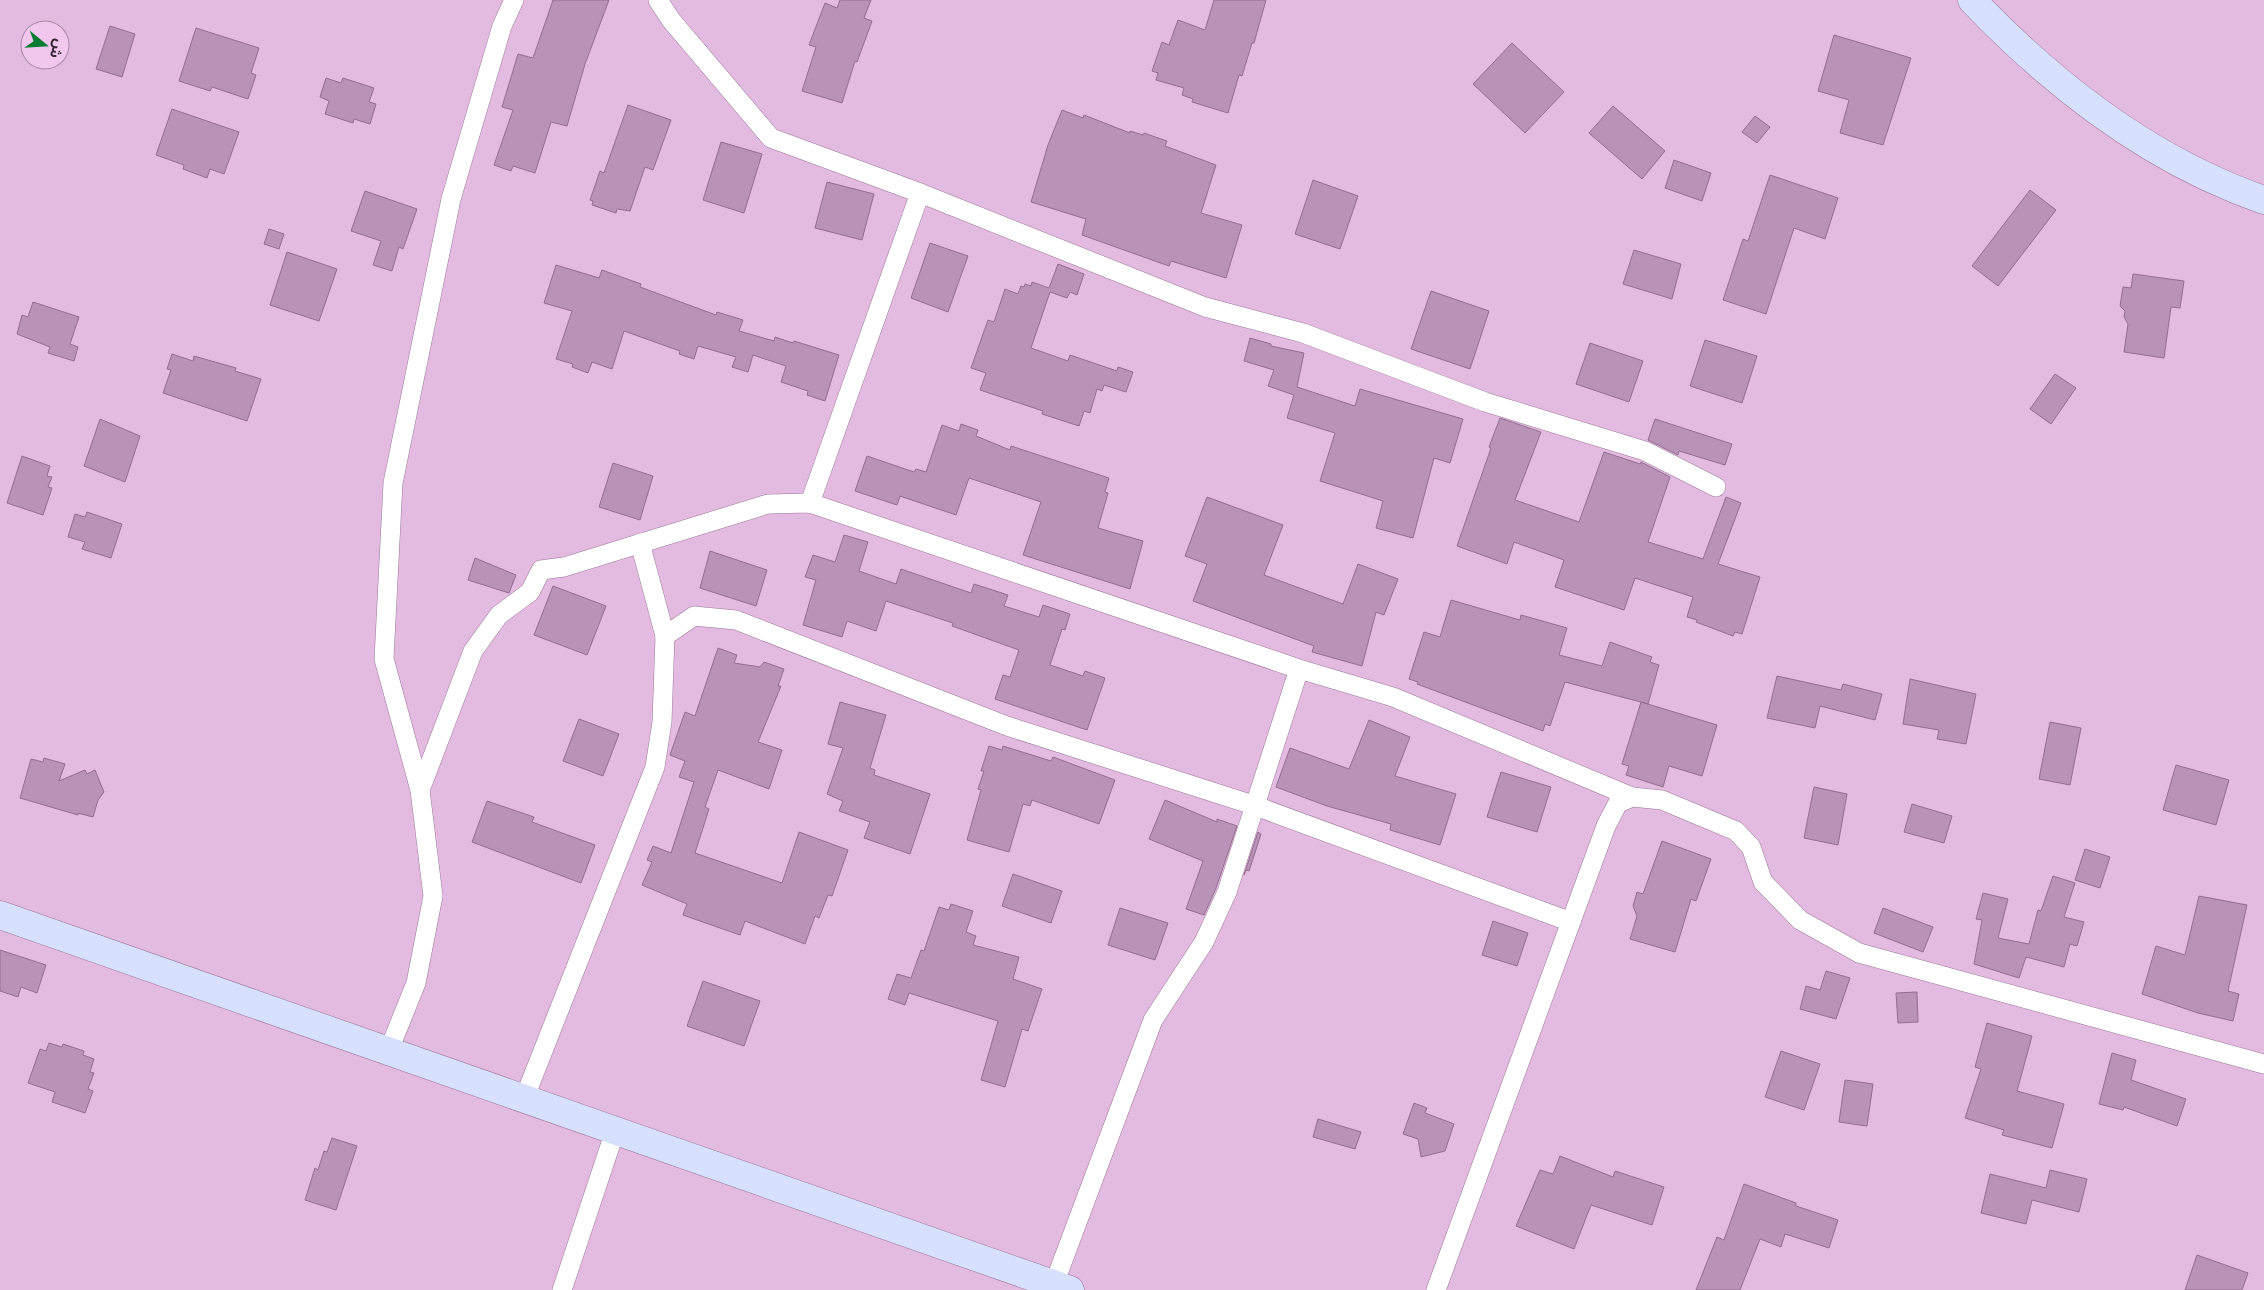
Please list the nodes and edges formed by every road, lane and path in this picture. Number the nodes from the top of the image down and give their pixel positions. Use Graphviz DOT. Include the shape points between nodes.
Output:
graph roads {
  1 [pos="514,0"];
  2 [pos="658,0"];
  3 [pos="1972,0"];
  4 [pos="920,193"];
  5 [pos="2264,200"];
  6 [pos="1716,487"];
  7 [pos="810,502"];
  8 [pos="640,543"];
  9 [pos="665,636"];
  10 [pos="1298,669"];
  11 [pos="420,790"];
  12 [pos="1632,797"];
  13 [pos="1253,806"];
  14 [pos="0,915"];
  15 [pos="1570,922"];
  16 [pos="388,1050"];
  17 [pos="2264,1064"];
  18 [pos="524,1099"];
  19 [pos="615,1130"];
  20 [pos="1062,1287"];
  21 [pos="562,1290"];
  22 [pos="1436,1290"];
  1 -- 11 [label="street" via="502,26 450,199 393,483 384,659"];
  2 -- 4 [label="street" via="771,138"];
  3 -- 5 [label="street" via="2081,100 2141,142"];
  4 -- 6 [label="street" via="1205,307 1303,333 1485,402 1645,451"];
  4 -- 7 [label="street"];
  7 -- 8 [label="street" via="768,504"];
  7 -- 10 [label="street"];
  8 -- 9 [label="street"];
  8 -- 11 [label="street" via="564,567 540,570 530,592 499,615 473,651"];
  9 -- 13 [label="street" via="694,616 736,620 1007,726"];
  9 -- 18 [label="street" via="662,722 656,767"];
  10 -- 12 [label="street" via="1393,698"];
  10 -- 13 [label="street"];
  11 -- 16 [label="street" via="433,896 416,983"];
  12 -- 15 [label="street" via="1618,803 1606,826"];
  12 -- 17 [label="street" via="1662,800 1736,831 1751,847 1763,882 1800,920 1860,953"];
  13 -- 15 [label="street"];
  13 -- 20 [label="street" via="1227,892 1204,942 1153,1020"];
  14 -- 16 [label="street"];
  15 -- 22 [label="street"];
  16 -- 18 [label="street"];
  18 -- 19 [label="street"];
  19 -- 20 [label="street"];
  19 -- 21 [label="street"];
}
